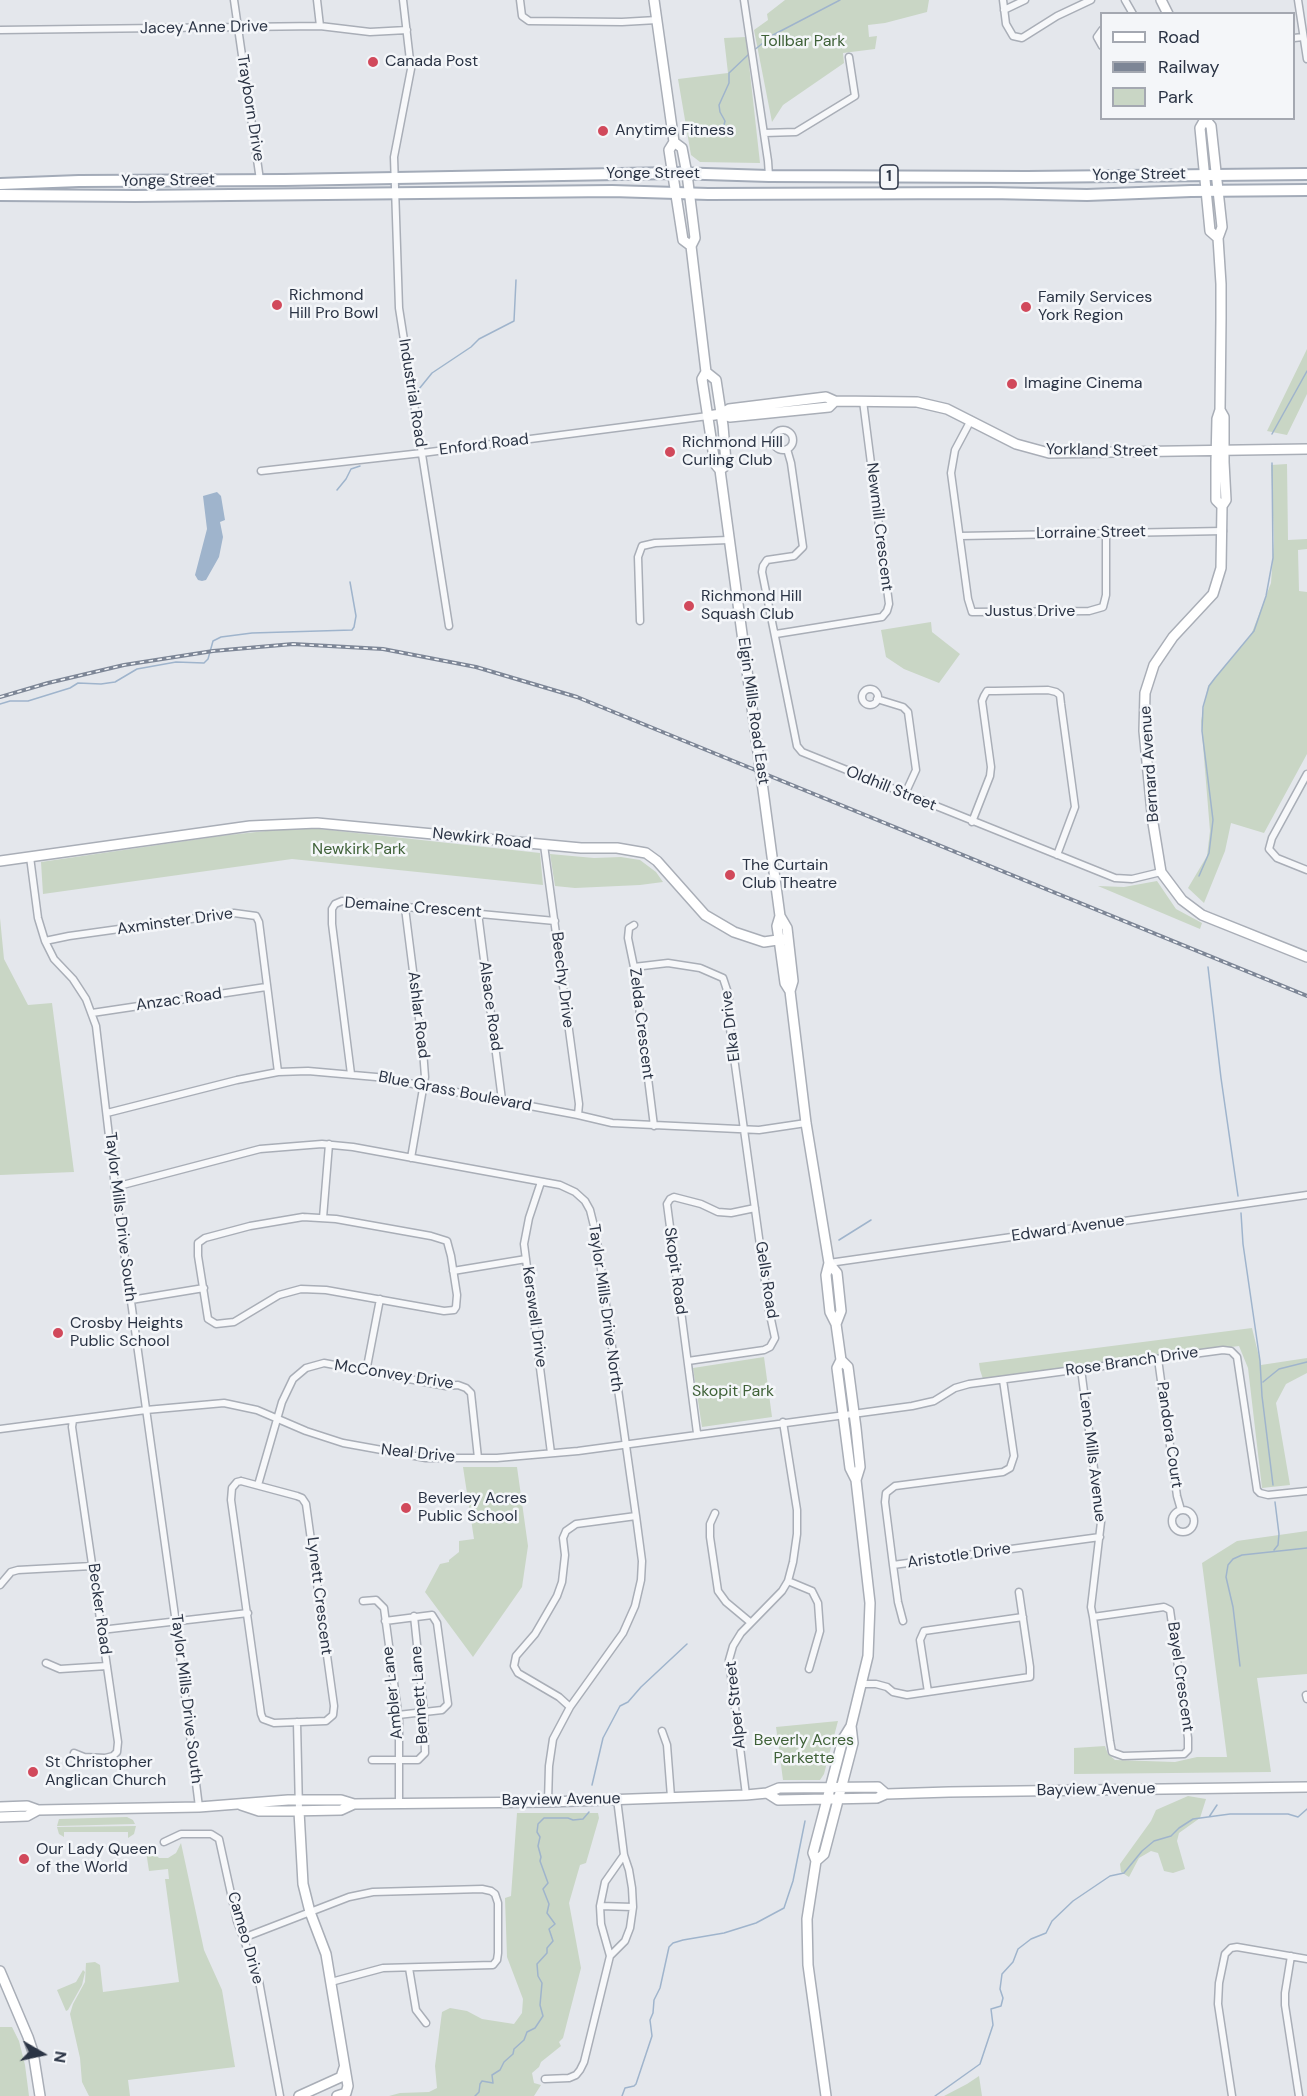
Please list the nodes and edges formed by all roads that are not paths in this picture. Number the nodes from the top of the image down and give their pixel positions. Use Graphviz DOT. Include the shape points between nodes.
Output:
graph roads {
  1 [pos="234,0"];
  2 [pos="316,0"];
  3 [pos="403,0"];
  4 [pos="520,0"];
  5 [pos="654,0"];
  6 [pos="744,0"];
  7 [pos="1003,0"];
  8 [pos="1025,0"];
  9 [pos="1091,0"];
  10 [pos="1298,0"];
  11 [pos="1004,10"];
  12 [pos="657,20"];
  13 [pos="320,26"];
  14 [pos="238,27"];
  15 [pos="0,30"];
  16 [pos="407,30"];
  17 [pos="1303,37"];
  18 [pos="1295,38"];
  19 [pos="849,57"];
  20 [pos="1307,59"];
  21 [pos="1204,120"];
  22 [pos="764,133"];
  23 [pos="674,142"];
  24 [pos="674,173"];
  25 [pos="687,174"];
  26 [pos="1205,174"];
  27 [pos="1217,174"];
  28 [pos="1307,174"];
  29 [pos="769,176"];
  30 [pos="394,178"];
  31 [pos="260,180"];
  32 [pos="0,184"];
  33 [pos="1207,190"];
  34 [pos="1307,190"];
  35 [pos="1219,191"];
  36 [pos="676,192"];
  37 [pos="395,193"];
  38 [pos="689,194"];
  39 [pos="0,195"];
  40 [pos="1218,238"];
  41 [pos="691,246"];
  42 [pos="706,372"];
  43 [pos="863,400"];
  44 [pos="721,414"];
  45 [pos="708,416"];
  46 [pos="970,420"];
  47 [pos="787,449"];
  48 [pos="1307,449"];
  49 [pos="1221,451"];
  50 [pos="422,453"];
  51 [pos="720,470"];
  52 [pos="261,471"];
  53 [pos="1223,531"];
  54 [pos="1106,533"];
  55 [pos="960,536"];
  56 [pos="728,540"];
  57 [pos="640,621"];
  58 [pos="449,626"];
  59 [pos="776,634"];
  60 [pos="878,699"];
  61 [pos="1307,774"];
  62 [pos="905,794"];
  63 [pos="972,822"];
  64 [pos="544,845"];
  65 [pos="1057,855"];
  66 [pos="30,857"];
  67 [pos="0,861"];
  68 [pos="1307,870"];
  69 [pos="1161,872"];
  70 [pos="405,908"];
  71 [pos="478,913"];
  72 [pos="555,921"];
  73 [pos="634,925"];
  74 [pos="784,939"];
  75 [pos="45,941"];
  76 [pos="1307,957"];
  77 [pos="634,967"];
  78 [pos="266,987"];
  79 [pos="92,1013"];
  80 [pos="278,1072"];
  81 [pos="351,1074"];
  82 [pos="424,1087"];
  83 [pos="502,1100"];
  84 [pos="107,1113"];
  85 [pos="578,1115"];
  86 [pos="806,1123"];
  87 [pos="654,1126"];
  88 [pos="744,1129"];
  89 [pos="329,1144"];
  90 [pos="411,1158"];
  91 [pos="541,1182"];
  92 [pos="115,1186"];
  93 [pos="1307,1195"];
  94 [pos="756,1208"];
  95 [pos="323,1218"];
  96 [pos="526,1259"];
  97 [pos="829,1263"];
  98 [pos="453,1270"];
  99 [pos="204,1288"];
  100 [pos="380,1299"];
  101 [pos="130,1300"];
  102 [pos="1158,1359"];
  103 [pos="841,1360"];
  104 [pos="688,1361"];
  105 [pos="1081,1369"];
  106 [pos="366,1372"];
  107 [pos="1003,1380"];
  108 [pos="146,1410"];
  109 [pos="854,1414"];
  110 [pos="843,1415"];
  111 [pos="277,1418"];
  112 [pos="73,1420"];
  113 [pos="783,1422"];
  114 [pos="0,1429"];
  115 [pos="697,1433"];
  116 [pos="625,1444"];
  117 [pos="551,1453"];
  118 [pos="478,1458"];
  119 [pos="856,1479"];
  120 [pos="258,1485"];
  121 [pos="1307,1491"];
  122 [pos="1181,1510"];
  123 [pos="715,1513"];
  124 [pos="636,1516"];
  125 [pos="1100,1537"];
  126 [pos="893,1565"];
  127 [pos="92,1566"];
  128 [pos="788,1581"];
  129 [pos="0,1585"];
  130 [pos="1019,1592"];
  131 [pos="363,1601"];
  132 [pos="248,1613"];
  133 [pos="414,1616"];
  134 [pos="1023,1617"];
  135 [pos="1093,1617"];
  136 [pos="385,1621"];
  137 [pos="903,1621"];
  138 [pos="750,1622"];
  139 [pos="176,1623"];
  140 [pos="101,1630"];
  141 [pos="46,1663"];
  142 [pos="107,1666"];
  143 [pos="809,1669"];
  144 [pos="862,1684"];
  145 [pos="928,1692"];
  146 [pos="570,1707"];
  147 [pos="424,1712"];
  148 [pos="398,1715"];
  149 [pos="297,1722"];
  150 [pos="852,1726"];
  151 [pos="662,1731"];
  152 [pos="74,1753"];
  153 [pos="372,1760"];
  154 [pos="398,1760"];
  155 [pos="1307,1787"];
  156 [pos="830,1788"];
  157 [pos="841,1788"];
  158 [pos="767,1793"];
  159 [pos="886,1794"];
  160 [pos="746,1795"];
  161 [pos="671,1797"];
  162 [pos="838,1798"];
  163 [pos="616,1799"];
  164 [pos="827,1799"];
  165 [pos="299,1800"];
  166 [pos="548,1802"];
  167 [pos="399,1803"];
  168 [pos="239,1804"];
  169 [pos="354,1804"];
  170 [pos="0,1807"];
  171 [pos="199,1807"];
  172 [pos="38,1810"];
  173 [pos="299,1811"];
  174 [pos="0,1817"];
  175 [pos="164,1842"];
  176 [pos="624,1855"];
  177 [pos="816,1860"];
  178 [pos="600,1905"];
  179 [pos="633,1907"];
  180 [pos="310,1912"];
  181 [pos="243,1938"];
  182 [pos="610,1956"];
  183 [pos="1291,1956"];
  184 [pos="1307,1959"];
  185 [pos="410,1968"];
  186 [pos="0,1971"];
  187 [pos="331,1982"];
  188 [pos="3,1986"];
  189 [pos="426,2023"];
  190 [pos="344,2066"];
  191 [pos="336,2079"];
  192 [pos="545,2079"];
  193 [pos="348,2086"];
  194 [pos="40,2096"];
  195 [pos="280,2096"];
  196 [pos="299,2096"];
  197 [pos="336,2096"];
  198 [pos="826,2096"];
  199 [pos="1232,2096"];
  200 [pos="1299,2096"];
  1 -- 14 [label="street, Trayborn Drive"];
  2 -- 13 [label="street"];
  3 -- 16 [label="street, Industrial Road"];
  4 -- 12 [label="street" via="522,16 529,21"];
  5 -- 12 [label="main road"];
  6 -- 22 [label="street"];
  7 -- 11 [label="street"];
  8 -- 11 [label="street"];
  9 -- 11 [label="street" via="1022,38 1013,36"];
  10 -- 17 [label="street"];
  12 -- 23 [label="main road"];
  13 -- 14 [label="street, Jacey Anne Drive"];
  13 -- 16 [label="street, Jacey Anne Drive" via="370,32"];
  14 -- 15 [label="street, Jacey Anne Drive"];
  14 -- 31 [label="street, Trayborn Drive"];
  16 -- 30 [label="street, Industrial Road" via="411,81 394,157"];
  17 -- 18 [label="street"];
  17 -- 20 [label="street"];
  19 -- 22 [label="street" via="855,96 796,132"];
  21 -- 26 [label="main road, Bernard Avenue" via="1200,128"];
  21 -- 27 [label="main road, Bernard Avenue" via="1210,126"];
  22 -- 29 [label="street"];
  23 -- 24 [label="main road, Elgin Mills Road East" via="669,149"];
  23 -- 25 [label="main road, Elgin Mills Road East" via="682,148"];
  24 -- 25 [label="main road, Yonge Street"];
  24 -- 30 [label="main road, Yonge Street"];
  24 -- 36 [label="main road, Elgin Mills Road East"];
  25 -- 29 [label="main road, Yonge Street / 1"];
  25 -- 38 [label="main road, Elgin Mills Road East"];
  26 -- 27 [label="main road, Yonge Street / 1"];
  26 -- 29 [label="main road, Yonge Street / 1"];
  26 -- 33 [label="main road, Bernard Avenue"];
  27 -- 28 [label="main road, Yonge Street / 1"];
  27 -- 35 [label="main road, Bernard Avenue"];
  30 -- 31 [label="main road, Yonge Street"];
  30 -- 37 [label="street, Industrial Road"];
  31 -- 32 [label="main road, Yonge Street"];
  33 -- 35 [label="main road, Yonge Street / 1"];
  33 -- 38 [label="main road, Yonge Street / 1" via="1087,195"];
  33 -- 40 [label="main road, Bernard Avenue" via="1210,231"];
  34 -- 35 [label="main road, Yonge Street / 1"];
  35 -- 40 [label="main road, Bernard Avenue" via="1222,227"];
  36 -- 37 [label="main road, Yonge Street"];
  36 -- 38 [label="main road, Yonge Street / 1"];
  36 -- 41 [label="main road, Elgin Mills Road East" via="683,240"];
  37 -- 39 [label="main road, Yonge Street"];
  37 -- 50 [label="street, Industrial Road" via="399,308"];
  38 -- 41 [label="main road, Elgin Mills Road East" via="695,238"];
  40 -- 49 [label="main road, Bernard Avenue" via="1221,284 1217,419"];
  41 -- 42 [label="main road, Elgin Mills Road East"];
  42 -- 44 [label="main road, Elgin Mills Road East" via="716,380"];
  42 -- 45 [label="main road, Elgin Mills Road East" via="702,379"];
  43 -- 44 [label="main road, Yorkland Street" via="730,417"];
  43 -- 46 [label="main road, Yorkland Street" via="917,402 947,409"];
  43 -- 59 [label="street, Newmill Crescent" via="890,604 882,617"];
  44 -- 45 [label="main road, Yorkland Street"];
  44 -- 51 [label="main road, Elgin Mills Road East" via="726,462"];
  45 -- 50 [label="street, Enford Road"];
  45 -- 51 [label="main road, Elgin Mills Road East"];
  46 -- 49 [label="main road, Yorkland Street" via="1016,444 1049,453"];
  46 -- 55 [label="street, Justus Drive" via="955,450 951,473"];
  47 -- 59 [label="street, Oldhill Street" via="803,547 794,556 767,560 763,566"];
  48 -- 49 [label="main road, Yorkland Street"];
  49 -- 53 [label="main road, Bernard Avenue" via="1216,500 1222,506"];
  50 -- 52 [label="street, Enford Road"];
  50 -- 58 [label="street, Industrial Road"];
  51 -- 56 [label="main road, Elgin Mills Road East"];
  53 -- 54 [label="street, Lorraine Street"];
  53 -- 69 [label="main road, Bernard Avenue" via="1221,568 1213,594 1173,638 1155,665 1145,693 1144,731"];
  54 -- 55 [label="street, Lorraine Street"];
  54 -- 55 [label="street, Justus Drive" via="1106,601 1096,610 1076,612 972,612"];
  56 -- 57 [label="street" via="642,546 638,557"];
  56 -- 74 [label="main road, Elgin Mills Road East" via="762,768 780,916 777,926"];
  59 -- 62 [label="street, Oldhill Street" via="797,746 802,752"];
  60 -- 62 [label="street" via="908,712 916,770"];
  61 -- 68 [label="street" via="1269,849 1277,858"];
  62 -- 63 [label="street, Oldhill Street"];
  63 -- 65 [label="street, Oldhill Street"];
  63 -- 65 [label="street" via="990,776 982,701 987,691 1056,692 1062,704 1075,807"];
  64 -- 66 [label="main road, Newkirk Road" via="317,823 250,826"];
  64 -- 72 [label="street, Beechy Drive"];
  64 -- 74 [label="main road, Newkirk Road" via="646,853 664,867 705,915 734,932 764,942"];
  65 -- 69 [label="street, Oldhill Street" via="1125,880"];
  66 -- 67 [label="main road, Newkirk Road"];
  66 -- 75 [label="street, Taylor Mills Drive South"];
  69 -- 76 [label="main road, Bernard Avenue" via="1182,900 1202,915"];
  70 -- 71 [label="street, Demaine Crescent"];
  70 -- 81 [label="street, Demaine Crescent" via="342,901 332,909"];
  70 -- 82 [label="street, Ashlar Road"];
  71 -- 72 [label="street, Demaine Crescent"];
  71 -- 83 [label="street, Alsace Road"];
  72 -- 85 [label="street, Beechy Drive"];
  73 -- 77 [label="street, Zelda Crescent" via="629,928 628,938"];
  74 -- 86 [label="main road, Elgin Mills Road East" via="794,981 790,991"];
  75 -- 78 [label="street, Axminster Drive" via="234,913 251,914 259,922"];
  75 -- 79 [label="street, Taylor Mills Drive South"];
  77 -- 87 [label="street, Zelda Crescent"];
  77 -- 88 [label="street, Elka Drive" via="676,963 700,968 724,980"];
  78 -- 79 [label="street, Anzac Road"];
  78 -- 80 [label="street, Axminster Drive"];
  79 -- 84 [label="street, Taylor Mills Drive South"];
  80 -- 81 [label="street, Blue Grass Boulevard"];
  80 -- 84 [label="street, Blue Grass Boulevard"];
  81 -- 82 [label="street, Blue Grass Boulevard"];
  82 -- 83 [label="street, Blue Grass Boulevard"];
  82 -- 90 [label="street, Ashlar Road"];
  83 -- 85 [label="street, Blue Grass Boulevard"];
  84 -- 92 [label="street, Taylor Mills Drive South"];
  85 -- 87 [label="street, Blue Grass Boulevard" via="612,1124"];
  86 -- 88 [label="street, Blue Grass Boulevard"];
  86 -- 97 [label="main road, Elgin Mills Road East"];
  87 -- 88 [label="street, Blue Grass Boulevard"];
  88 -- 94 [label="street, Gells Road"];
  89 -- 90 [label="street, Taylor Mills Drive North"];
  89 -- 92 [label="street, Taylor Mills Drive North" via="260,1149"];
  89 -- 95 [label="street"];
  90 -- 91 [label="street, Taylor Mills Drive North"];
  91 -- 96 [label="street, Kerswell Drive" via="526,1230"];
  91 -- 116 [label="street, Taylor Mills Drive North" via="568,1188 590,1210"];
  92 -- 101 [label="street, Taylor Mills Drive South"];
  93 -- 97 [label="street, Edward Avenue"];
  94 -- 104 [label="street, Gells Road" via="775,1341 764,1350"];
  94 -- 104 [label="street, Skopit Road" via="718,1212 674,1197 667,1204"];
  95 -- 98 [label="street" via="443,1239 449,1245"];
  95 -- 99 [label="street" via="284,1220 205,1238 197,1249"];
  96 -- 98 [label="street"];
  96 -- 117 [label="street, Kerswell Drive"];
  97 -- 103 [label="main road, Elgin Mills Road East" via="826,1275 830,1312 836,1324"];
  98 -- 100 [label="street" via="457,1295 454,1310"];
  99 -- 100 [label="street" via="208,1319 216,1324 234,1322 279,1295 301,1289"];
  99 -- 101 [label="street"];
  100 -- 106 [label="street"];
  101 -- 108 [label="street, Taylor Mills Drive South"];
  102 -- 105 [label="street, Rose Branch Drive"];
  102 -- 121 [label="street, Rose Branch Drive" via="1223,1350 1234,1353 1255,1487 1268,1495"];
  102 -- 122 [label="street, Pandora Court"];
  103 -- 109 [label="main road, Elgin Mills Road East" via="848,1367"];
  103 -- 110 [label="main road, Elgin Mills Road East" via="837,1368"];
  104 -- 115 [label="street, Skopit Road"];
  105 -- 107 [label="street, Rose Branch Drive"];
  105 -- 125 [label="street, Leno Mills Avenue" via="1101,1515"];
  106 -- 111 [label="street, McConvey Drive" via="324,1364 306,1368 292,1379"];
  106 -- 118 [label="street, McConvey Drive" via="466,1388 471,1393"];
  107 -- 109 [label="street, Rose Branch Drive" via="963,1386 934,1401"];
  107 -- 126 [label="street, Aristotle Drive" via="1014,1456 1010,1468 888,1490 884,1497"];
  108 -- 111 [label="street, Neal Drive" via="224,1403"];
  108 -- 112 [label="street, Neal Drive"];
  108 -- 139 [label="street, Taylor Mills Drive South"];
  109 -- 110 [label="street, Rose Branch Drive"];
  109 -- 119 [label="main road, Elgin Mills Road East" via="860,1467"];
  110 -- 113 [label="street, Neal Drive"];
  110 -- 119 [label="main road, Elgin Mills Road East" via="850,1468"];
  111 -- 118 [label="street, Neal Drive" via="343,1443 414,1457"];
  111 -- 120 [label="street, McConvey Drive"];
  112 -- 114 [label="street, Neal Drive"];
  112 -- 127 [label="street, Becker Road"];
  113 -- 115 [label="street, Neal Drive"];
  113 -- 128 [label="street, Alper Street" via="797,1510 797,1534"];
  115 -- 116 [label="street, Neal Drive"];
  116 -- 117 [label="street, Neal Drive"];
  116 -- 124 [label="street, Taylor Mills Drive North"];
  117 -- 118 [label="street, Neal Drive"];
  119 -- 144 [label="main road, Elgin Mills Road East" via="870,1604 870,1636"];
  120 -- 132 [label="street, Lynett Crescent" via="237,1482 230,1493"];
  120 -- 149 [label="street, Lynett Crescent" via="302,1498 308,1513 334,1710 332,1718 326,1721"];
  123 -- 138 [label="street" via="710,1537 718,1591"];
  124 -- 146 [label="street, Taylor Mills Drive North" via="641,1571 632,1617"];
  124 -- 146 [label="street" via="576,1524 566,1531 557,1596 535,1634 516,1656 514,1666 518,1672"];
  125 -- 126 [label="street, Aristotle Drive"];
  125 -- 135 [label="street, Leno Mills Avenue"];
  126 -- 137 [label="street"];
  127 -- 129 [label="street" via="18,1570"];
  127 -- 140 [label="street, Becker Road"];
  128 -- 138 [label="street, Alper Street"];
  128 -- 143 [label="street" via="812,1591 818,1603 820,1631"];
  130 -- 134 [label="street"];
  131 -- 136 [label="street, Ambler Lane" via="376,1600 382,1604"];
  132 -- 139 [label="street"];
  132 -- 149 [label="street, Lynett Crescent" via="263,1719 274,1723"];
  133 -- 136 [label="street"];
  133 -- 147 [label="street, Bennett Lane"];
  133 -- 147 [label="street" via="432,1615 437,1623 448,1704 442,1710"];
  134 -- 145 [label="street" via="924,1631 920,1640"];
  134 -- 145 [label="street" via="1030,1677"];
  135 -- 135 [label="street, Bayel Crescent" via="1112,1752 1123,1756 1184,1754 1188,1738 1170,1610 1164,1607"];
  136 -- 148 [label="street, Ambler Lane"];
  138 -- 160 [label="street, Alper Street" via="735,1641 729,1668"];
  139 -- 140 [label="street"];
  139 -- 171 [label="street, Taylor Mills Drive South"];
  140 -- 142 [label="street, Becker Road"];
  141 -- 142 [label="street" via="60,1669"];
  142 -- 152 [label="street, Becker Road" via="118,1748 113,1756 105,1758"];
  144 -- 145 [label="street" via="876,1684 907,1695"];
  144 -- 150 [label="main road, Elgin Mills Road East"];
  146 -- 166 [label="street, Taylor Mills Drive North" via="553,1739"];
  147 -- 148 [label="street"];
  147 -- 154 [label="street, Bennett Lane" via="424,1755 418,1760"];
  148 -- 154 [label="street, Ambler Lane"];
  149 -- 165 [label="street"];
  150 -- 156 [label="main road, Elgin Mills Road East" via="843,1739"];
  150 -- 157 [label="main road, Elgin Mills Road East" via="853,1743"];
  151 -- 161 [label="street" via="667,1745"];
  153 -- 154 [label="street, Bennett Lane"];
  154 -- 167 [label="street, Ambler Lane"];
  155 -- 159 [label="main road, Bayview Avenue"];
  156 -- 157 [label="main road, Bayview Avenue"];
  156 -- 158 [label="main road, Bayview Avenue" via="779,1788"];
  156 -- 164 [label="main road, Elgin Mills Road East"];
  157 -- 159 [label="main road, Bayview Avenue" via="878,1787"];
  157 -- 162 [label="main road, Elgin Mills Road East"];
  158 -- 160 [label="main road, Bayview Avenue"];
  158 -- 164 [label="main road, Bayview Avenue" via="778,1800"];
  159 -- 162 [label="main road, Bayview Avenue" via="877,1798"];
  160 -- 161 [label="main road, Bayview Avenue"];
  161 -- 163 [label="main road, Bayview Avenue"];
  162 -- 164 [label="main road, Bayview Avenue"];
  162 -- 177 [label="main road, Elgin Mills Road East" via="824,1854"];
  163 -- 166 [label="main road, Bayview Avenue"];
  163 -- 176 [label="street"];
  164 -- 177 [label="main road, Elgin Mills Road East" via="813,1853"];
  165 -- 168 [label="main road, Bayview Avenue"];
  165 -- 169 [label="main road, Bayview Avenue" via="341,1800"];
  165 -- 173 [label="street"];
  166 -- 167 [label="main road, Bayview Avenue"];
  167 -- 169 [label="main road, Bayview Avenue"];
  168 -- 171 [label="main road, Bayview Avenue"];
  168 -- 173 [label="main road, Bayview Avenue" via="259,1811"];
  169 -- 173 [label="main road, Bayview Avenue" via="341,1810"];
  170 -- 172 [label="main road, Bayview Avenue" via="27,1806"];
  171 -- 172 [label="main road, Bayview Avenue"];
  172 -- 174 [label="main road, Bayview Avenue" via="27,1816"];
  173 -- 180 [label="main road" via="303,1884"];
  175 -- 181 [label="street, Cameo Drive" via="181,1834 211,1834 219,1839"];
  176 -- 178 [label="street" via="605,1882"];
  176 -- 179 [label="street"];
  177 -- 198 [label="main road, Elgin Mills Road East" via="807,1942"];
  178 -- 179 [label="street"];
  178 -- 182 [label="street"];
  179 -- 182 [label="street" via="625,1941"];
  180 -- 181 [label="street"];
  180 -- 185 [label="street" via="373,1892 482,1889 495,1894 498,1953 493,1965"];
  180 -- 187 [label="main road" via="326,1954"];
  181 -- 195 [label="street, Cameo Drive" via="259,1981"];
  182 -- 192 [label="street" via="580,2070 569,2078"];
  183 -- 184 [label="street"];
  183 -- 199 [label="street" via="1237,1947 1224,1956 1218,2004"];
  183 -- 200 [label="street" via="1285,2005"];
  185 -- 187 [label="street" via="383,1968"];
  185 -- 189 [label="street" via="416,2010"];
  186 -- 188 [label="main road"];
  187 -- 190 [label="main road"];
  188 -- 194 [label="main road" via="28,2037"];
  190 -- 191 [label="main road"];
  190 -- 193 [label="main road"];
  191 -- 193 [label="main road" via="345,2080"];
  191 -- 196 [label="main road"];
  193 -- 197 [label="main road" via="346,2093"];
}
